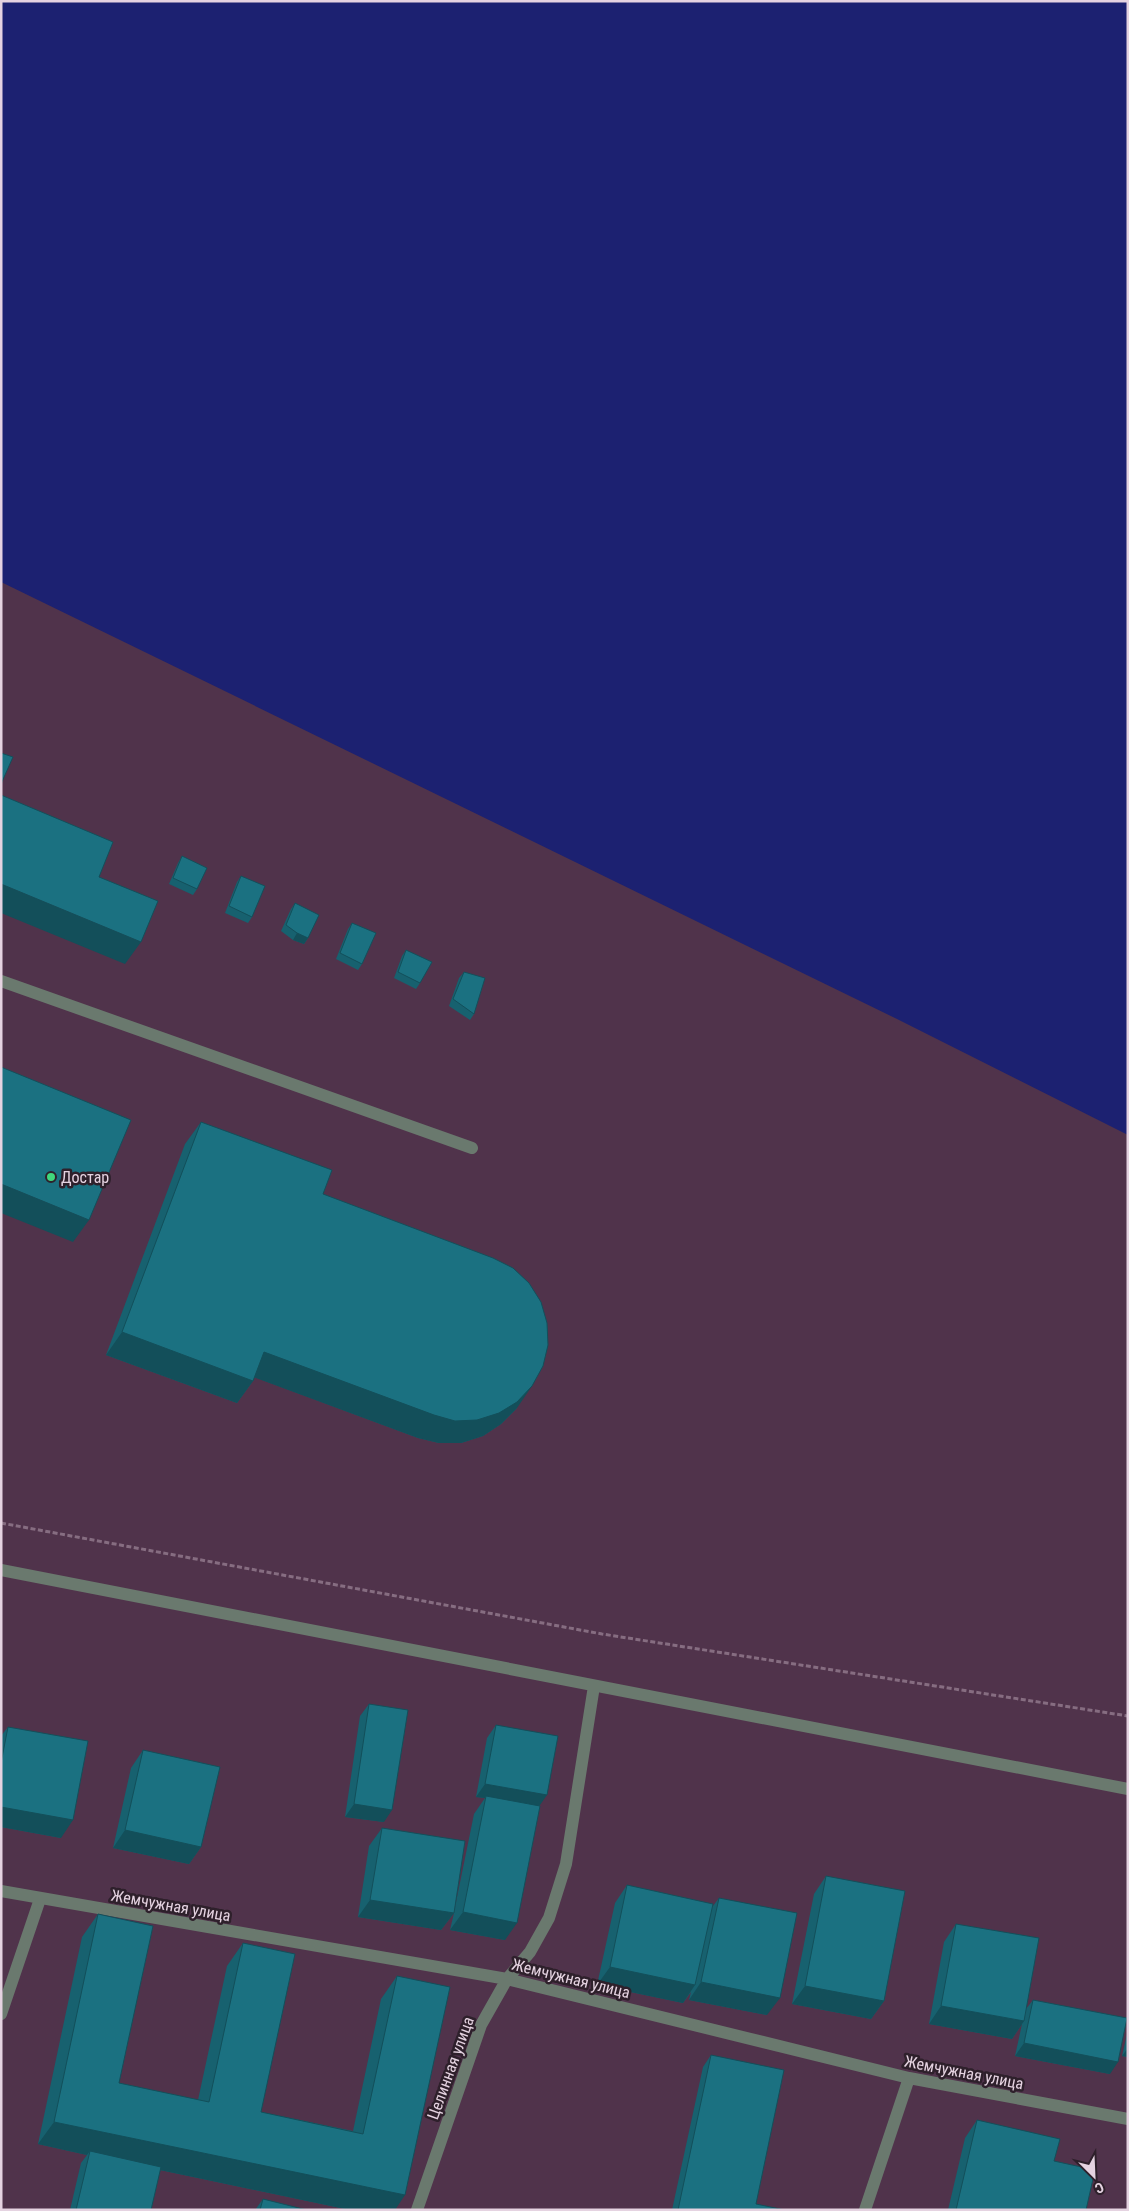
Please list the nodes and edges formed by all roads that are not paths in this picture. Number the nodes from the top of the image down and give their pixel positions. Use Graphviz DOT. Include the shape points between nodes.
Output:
graph roads {
  1 [pos="1,981"];
  2 [pos="472,1148"];
  3 [pos="1,1570"];
  4 [pos="594,1686"];
  5 [pos="1128,1789"];
  6 [pos="1,1890"];
  7 [pos="40,1899"];
  8 [pos="508,1979"];
  9 [pos="1,2014"];
  10 [pos="909,2078"];
  11 [pos="1128,2120"];
  12 [pos="417,2210"];
  13 [pos="865,2210"];
  1 -- 2 [label="street"];
  3 -- 4 [label="street"];
  4 -- 5 [label="street"];
  4 -- 8 [label="street, Целинная улица" via="566,1864 549,1918 530,1952"];
  6 -- 7 [label="street, Жемчужная улица"];
  7 -- 8 [label="street, Жемчужная улица"];
  7 -- 9 [label="street"];
  8 -- 10 [label="street, Жемчужная улица"];
  8 -- 12 [label="street, Целинная улица" via="481,2025"];
  10 -- 11 [label="street, Жемчужная улица"];
  10 -- 13 [label="street"];
}
